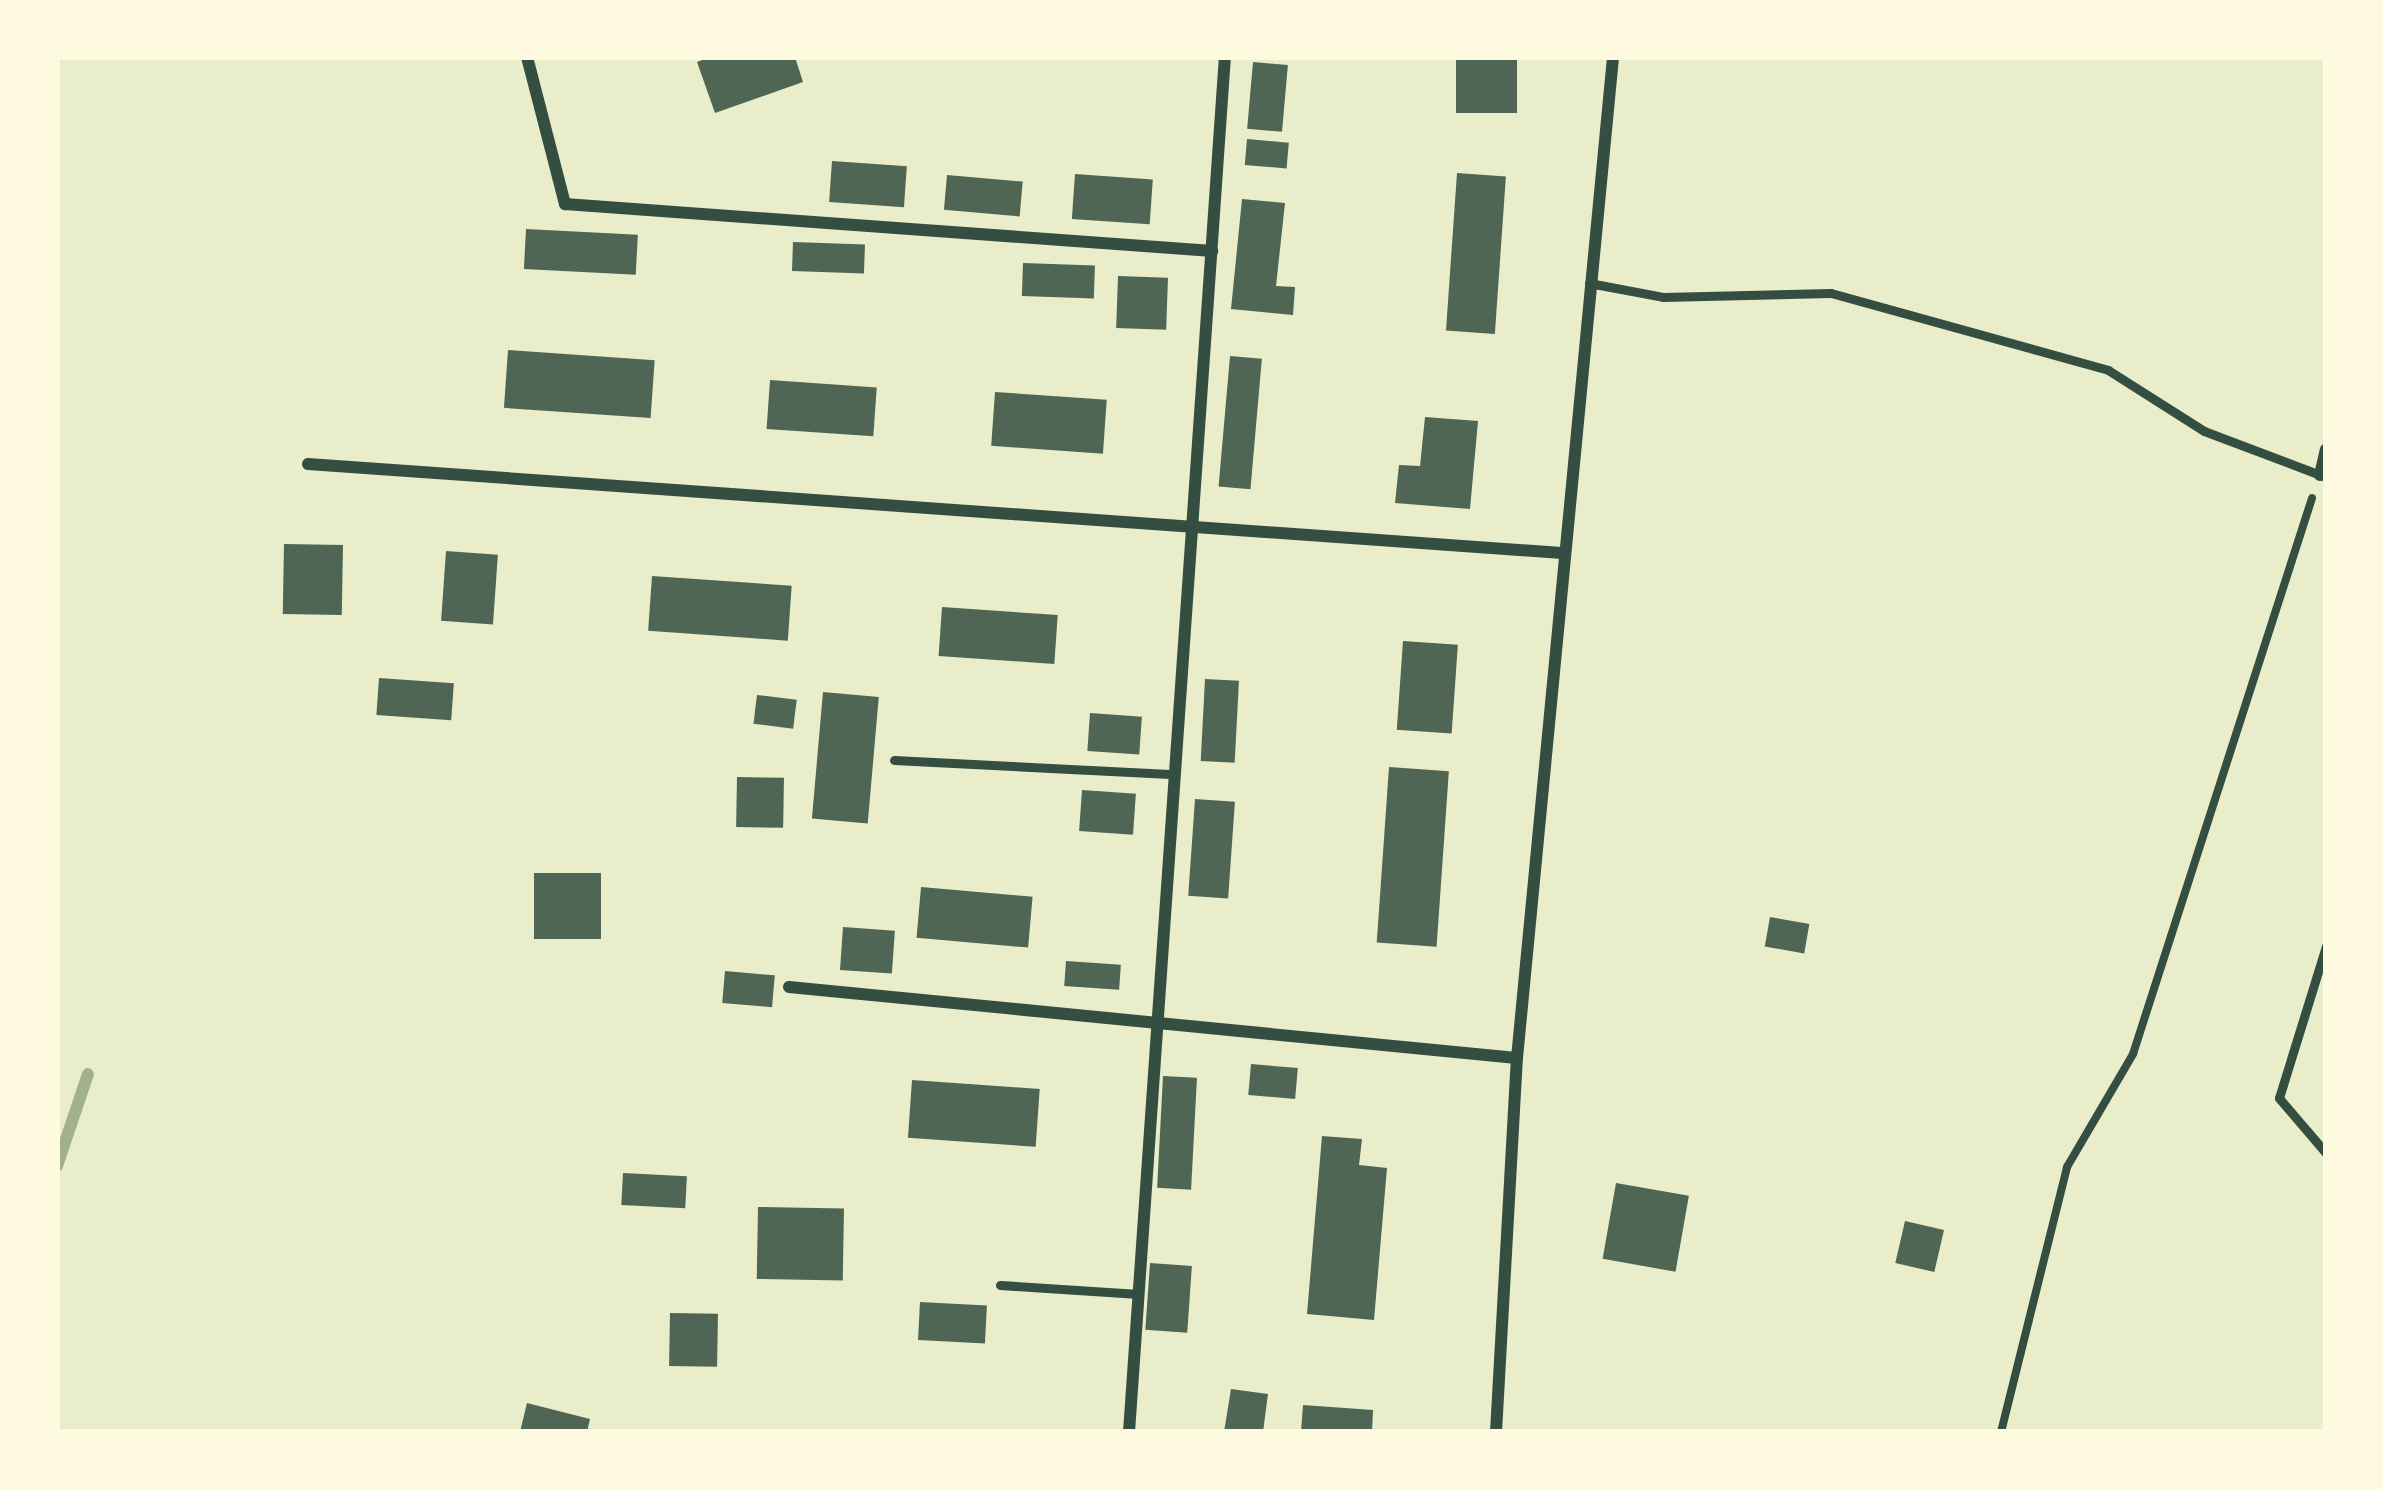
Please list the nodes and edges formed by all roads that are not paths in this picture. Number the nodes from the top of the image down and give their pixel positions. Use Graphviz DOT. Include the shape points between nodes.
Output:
graph roads {
  1 [pos="526,57"];
  2 [pos="1225,57"];
  3 [pos="1613,57"];
  4 [pos="1212,251"];
  5 [pos="1589,283"];
  6 [pos="2326,450"];
  7 [pos="308,464"];
  8 [pos="2323,476"];
  9 [pos="1193,524"];
  10 [pos="1562,553"];
  11 [pos="894,760"];
  12 [pos="1175,774"];
  13 [pos="2326,946"];
  14 [pos="789,986"];
  15 [pos="1158,1018"];
  16 [pos="1517,1058"];
  17 [pos="2326,1153"];
  18 [pos="1000,1286"];
  19 [pos="1139,1294"];
  20 [pos="1129,1432"];
  21 [pos="1496,1432"];
  1 -- 4 [label="street" via="565,204"];
  2 -- 4 [label="street"];
  3 -- 5 [label="street"];
  4 -- 9 [label="street"];
  5 -- 8 [label="lane" via="1663,297 1831,293 2108,370 2204,431"];
  5 -- 10 [label="street"];
  6 -- 8 [label="street"];
  7 -- 9 [label="street"];
  9 -- 10 [label="street"];
  9 -- 12 [label="street"];
  10 -- 16 [label="street"];
  11 -- 12 [label="lane"];
  12 -- 15 [label="street"];
  13 -- 17 [label="lane" via="2279,1098"];
  14 -- 15 [label="street"];
  15 -- 16 [label="street"];
  15 -- 19 [label="street"];
  16 -- 21 [label="street"];
  18 -- 19 [label="lane"];
  19 -- 20 [label="street"];
}
